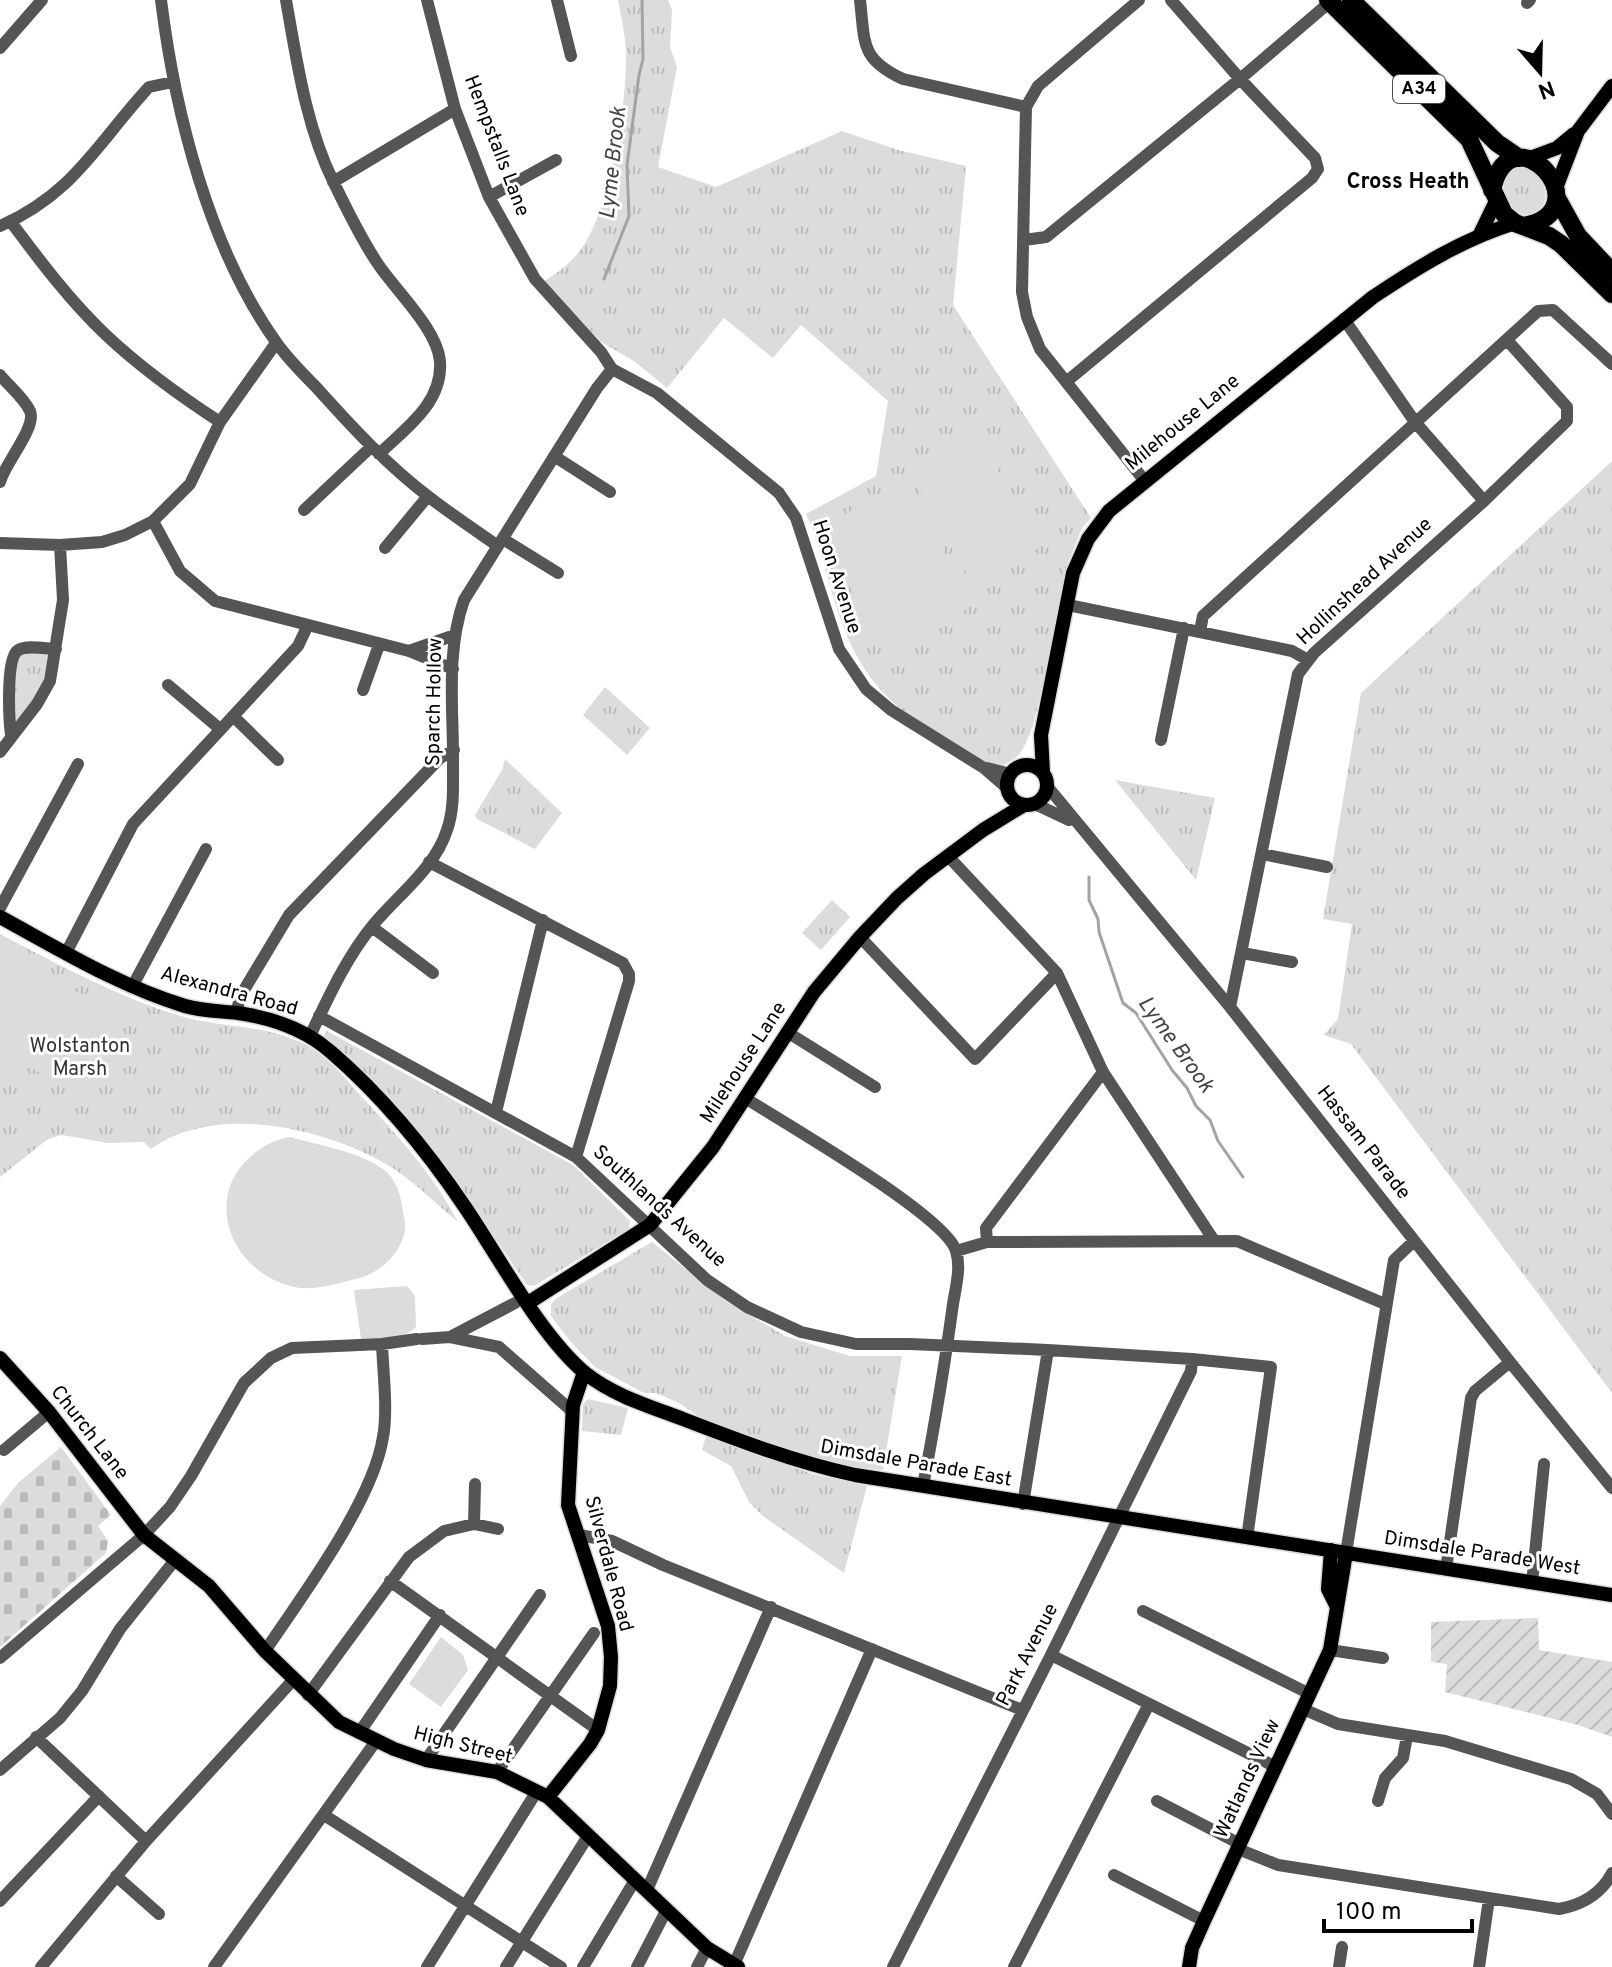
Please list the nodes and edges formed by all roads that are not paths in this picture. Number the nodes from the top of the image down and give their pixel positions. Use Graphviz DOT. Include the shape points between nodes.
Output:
graph roads {
  1 [pos="42,0"];
  2 [pos="161,0"];
  3 [pos="286,0"];
  4 [pos="427,0"];
  5 [pos="557,0"];
  6 [pos="860,0"];
  7 [pos="1139,0"];
  8 [pos="1171,0"];
  9 [pos="1351,0"];
  10 [pos="1329,1"];
  11 [pos="0,48"];
  12 [pos="571,56"];
  13 [pos="1240,79"];
  14 [pos="173,82"];
  15 [pos="1612,86"];
  16 [pos="1026,107"];
  17 [pos="455,109"];
  18 [pos="1578,131"];
  19 [pos="1524,158"];
  20 [pos="556,160"];
  21 [pos="333,182"];
  22 [pos="1557,193"];
  23 [pos="1494,196"];
  24 [pos="489,197"];
  25 [pos="5,224"];
  26 [pos="1520,225"];
  27 [pos="1480,234"];
  28 [pos="1024,240"];
  29 [pos="1612,272"];
  30 [pos="1612,294"];
  31 [pos="1344,319"];
  32 [pos="1507,340"];
  33 [pos="276,343"];
  34 [pos="1612,364"];
  35 [pos="612,369"];
  36 [pos="0,375"];
  37 [pos="1066,382"];
  38 [pos="220,422"];
  39 [pos="1415,422"];
  40 [pos="375,450"];
  41 [pos="554,456"];
  42 [pos="1144,480"];
  43 [pos="0,482"];
  44 [pos="610,492"];
  45 [pos="428,496"];
  46 [pos="1484,501"];
  47 [pos="304,510"];
  48 [pos="153,521"];
  49 [pos="500,542"];
  50 [pos="0,543"];
  51 [pos="60,545"];
  52 [pos="385,548"];
  53 [pos="558,573"];
  54 [pos="1068,605"];
  55 [pos="307,627"];
  56 [pos="1184,628"];
  57 [pos="1200,631"];
  58 [pos="455,635"];
  59 [pos="379,645"];
  60 [pos="56,649"];
  61 [pos="409,651"];
  62 [pos="1308,660"];
  63 [pos="453,669"];
  64 [pos="168,685"];
  65 [pos="363,690"];
  66 [pos="234,717"];
  67 [pos="220,729"];
  68 [pos="11,735"];
  69 [pos="1041,735"];
  70 [pos="1161,740"];
  71 [pos="454,750"];
  72 [pos="0,752"];
  73 [pos="278,760"];
  74 [pos="78,764"];
  75 [pos="1045,779"];
  76 [pos="1012,780"];
  77 [pos="1030,805"];
  78 [pos="1079,826"];
  79 [pos="983,830"];
  80 [pos="206,849"];
  81 [pos="1262,854"];
  82 [pos="948,856"];
  83 [pos="429,862"];
  84 [pos="1327,867"];
  85 [pos="0,908"];
  86 [pos="0,917"];
  87 [pos="543,920"];
  88 [pos="372,927"];
  89 [pos="860,937"];
  90 [pos="66,953"];
  91 [pos="1242,953"];
  92 [pos="1292,962"];
  93 [pos="433,973"];
  94 [pos="1057,973"];
  95 [pos="132,987"];
  96 [pos="1230,1007"];
  97 [pos="236,1013"];
  98 [pos="319,1016"];
  99 [pos="787,1032"];
  100 [pos="310,1036"];
  101 [pos="1103,1072"];
  102 [pos="875,1087"];
  103 [pos="745,1098"];
  104 [pos="496,1112"];
  105 [pos="576,1157"];
  106 [pos="650,1225"];
  107 [pos="1213,1239"];
  108 [pos="1414,1241"];
  109 [pos="987,1242"];
  110 [pos="956,1251"];
  111 [pos="521,1303"];
  112 [pos="1385,1304"];
  113 [pos="450,1337"];
  114 [pos="382,1344"];
  115 [pos="947,1345"];
  116 [pos="1048,1350"];
  117 [pos="0,1358"];
  118 [pos="1192,1359"];
  119 [pos="1510,1362"];
  120 [pos="584,1372"];
  121 [pos="49,1412"];
  122 [pos="573,1412"];
  123 [pos="4,1450"];
  124 [pos="1544,1464"];
  125 [pos="475,1484"];
  126 [pos="923,1486"];
  127 [pos="1612,1488"];
  128 [pos="1023,1504"];
  129 [pos="1118,1518"];
  130 [pos="474,1524"];
  131 [pos="498,1529"];
  132 [pos="144,1535"];
  133 [pos="579,1535"];
  134 [pos="1247,1538"];
  135 [pos="1338,1552"];
  136 [pos="175,1560"];
  137 [pos="1446,1569"];
  138 [pos="390,1581"];
  139 [pos="1532,1583"];
  140 [pos="540,1595"];
  141 [pos="1612,1595"];
  142 [pos="771,1607"];
  143 [pos="1143,1611"];
  144 [pos="440,1615"];
  145 [pos="594,1633"];
  146 [pos="872,1649"];
  147 [pos="1330,1650"];
  148 [pos="265,1651"];
  149 [pos="1051,1655"];
  150 [pos="497,1657"];
  151 [pos="0,1658"];
  152 [pos="1383,1658"];
  153 [pos="294,1679"];
  154 [pos="1310,1694"];
  155 [pos="308,1695"];
  156 [pos="550,1695"];
  157 [pos="1149,1704"];
  158 [pos="1303,1709"];
  159 [pos="1022,1710"];
  160 [pos="598,1730"];
  161 [pos="359,1733"];
  162 [pos="1407,1736"];
  163 [pos="36,1737"];
  164 [pos="376,1741"];
  165 [pos="426,1760"];
  166 [pos="1276,1767"];
  167 [pos="0,1770"];
  168 [pos="497,1772"];
  169 [pos="543,1794"];
  170 [pos="99,1796"];
  171 [pos="1157,1801"];
  172 [pos="1378,1801"];
  173 [pos="1612,1814"];
  174 [pos="324,1815"];
  175 [pos="588,1836"];
  176 [pos="146,1841"];
  177 [pos="1239,1846"];
  178 [pos="1612,1873"];
  179 [pos="1114,1875"];
  180 [pos="116,1876"];
  181 [pos="641,1885"];
  182 [pos="1489,1899"];
  183 [pos="0,1901"];
  184 [pos="466,1905"];
  185 [pos="666,1911"];
  186 [pos="159,1914"];
  187 [pos="1204,1921"];
  188 [pos="521,1942"];
  189 [pos="1342,1947"];
  190 [pos="707,1948"];
  191 [pos="736,1966"];
  192 [pos="41,1967"];
  193 [pos="214,1967"];
  194 [pos="427,1967"];
  195 [pos="506,1967"];
  196 [pos="561,1967"];
  197 [pos="583,1967"];
  198 [pos="637,1967"];
  199 [pos="697,1967"];
  200 [pos="893,1967"];
  201 [pos="1014,1967"];
  202 [pos="1190,1967"];
  203 [pos="1339,1967"];
  204 [pos="1479,1967"];
  1 -- 11 [label="street"];
  2 -- 14 [label="street"];
  3 -- 21 [label="street" via="313,133"];
  4 -- 17 [label="street, Hempstalls Lane"];
  5 -- 12 [label="street"];
  6 -- 16 [label="street" via="865,42 875,63 903,79"];
  7 -- 16 [label="street" via="1038,86"];
  8 -- 13 [label="street"];
  9 -- 19 [label="highway, A34" via="1497,143"];
  10 -- 13 [label="street"];
  10 -- 23 [label="highway, A34" via="1469,139"];
  13 -- 28 [label="street" via="1046,237"];
  13 -- 37 [label="street" via="1315,158 1316,173"];
  14 -- 25 [label="street" via="149,87 68,184"];
  14 -- 33 [label="street" via="217,229"];
  15 -- 18 [label="main road"];
  16 -- 28 [label="street"];
  17 -- 21 [label="street"];
  17 -- 24 [label="street, Hempstalls Lane"];
  18 -- 19 [label="main road" via="1557,148"];
  18 -- 22 [label="main road"];
  19 -- 22 [label="highway" via="1546,169"];
  19 -- 23 [label="highway" via="1498,172"];
  20 -- 24 [label="street"];
  21 -- 40 [label="street" via="376,261 431,334 440,361 430,403"];
  22 -- 26 [label="highway" via="1543,219"];
  22 -- 29 [label="highway" via="1578,236"];
  23 -- 26 [label="highway" via="1504,214"];
  23 -- 27 [label="main road"];
  24 -- 35 [label="street, Hempstalls Lane" via="535,279"];
  25 -- 38 [label="street" via="106,335"];
  26 -- 27 [label="main road, Milehouse Lane"];
  26 -- 30 [label="highway" via="1561,244"];
  27 -- 31 [label="main road, Milehouse Lane" via="1412,270"];
  28 -- 37 [label="street" via="1022,292 1027,317 1040,349"];
  31 -- 39 [label="street"];
  31 -- 42 [label="main road, Milehouse Lane"];
  32 -- 34 [label="street" via="1538,311 1553,310"];
  32 -- 39 [label="street"];
  32 -- 46 [label="street, Hollinshead Avenue" via="1567,407 1567,421"];
  33 -- 38 [label="street"];
  33 -- 40 [label="street"];
  35 -- 41 [label="street, Sparch Hollow"];
  35 -- 76 [label="street, Hoon Avenue" via="657,393 779,493 796,518 839,649 866,689 984,768"];
  36 -- 43 [label="street" via="30,410 31,420"];
  37 -- 42 [label="street"];
  38 -- 48 [label="street" via="190,484"];
  39 -- 46 [label="street"];
  39 -- 57 [label="street" via="1203,616"];
  40 -- 45 [label="street"];
  40 -- 47 [label="street"];
  41 -- 44 [label="street"];
  41 -- 49 [label="street, Sparch Hollow"];
  42 -- 54 [label="main road, Milehouse Lane" via="1109,511 1088,539 1073,573"];
  45 -- 49 [label="street"];
  45 -- 52 [label="street"];
  46 -- 62 [label="street, Hollinshead Avenue"];
  48 -- 51 [label="street" via="102,542"];
  48 -- 55 [label="street" via="180,571 215,601"];
  49 -- 53 [label="street"];
  49 -- 58 [label="street, Sparch Hollow" via="464,600"];
  50 -- 51 [label="street"];
  51 -- 60 [label="street" via="63,600"];
  54 -- 56 [label="street"];
  54 -- 69 [label="main road, Milehouse Lane"];
  55 -- 59 [label="street"];
  55 -- 66 [label="street" via="298,646"];
  56 -- 57 [label="street"];
  56 -- 70 [label="street"];
  57 -- 62 [label="street" via="1292,651"];
  58 -- 61 [label="street"];
  58 -- 63 [label="street, Sparch Hollow"];
  59 -- 61 [label="street"];
  59 -- 65 [label="street"];
  60 -- 68 [label="street" via="50,681"];
  60 -- 68 [label="street" via="16,651"];
  61 -- 63 [label="street"];
  62 -- 81 [label="street, Hollinshead Avenue" via="1298,674"];
  63 -- 71 [label="street, Sparch Hollow"];
  64 -- 67 [label="street"];
  66 -- 67 [label="street"];
  66 -- 73 [label="street"];
  67 -- 90 [label="street" via="133,824"];
  68 -- 72 [label="street"];
  69 -- 75 [label="main road, Milehouse Lane"];
  69 -- 76 [label="main road, Milehouse Lane"];
  71 -- 83 [label="street, Sparch Hollow" via="448,828"];
  71 -- 97 [label="street" via="440,758 289,915 241,995"];
  74 -- 85 [label="street"];
  75 -- 76 [label="main road" via="1034,766"];
  75 -- 77 [label="main road" via="1044,797"];
  75 -- 78 [label="street, Hassam Parade"];
  76 -- 77 [label="main road" via="1014,800"];
  76 -- 79 [label="main road, Milehouse Lane"];
  77 -- 78 [label="street, Hassam Parade"];
  77 -- 79 [label="main road, Milehouse Lane"];
  78 -- 96 [label="street, Hassam Parade"];
  79 -- 82 [label="main road, Milehouse Lane"];
  80 -- 95 [label="street"];
  81 -- 84 [label="street"];
  81 -- 91 [label="street, Hollinshead Avenue"];
  82 -- 89 [label="main road, Milehouse Lane"];
  82 -- 94 [label="street"];
  83 -- 87 [label="street"];
  83 -- 88 [label="street, Sparch Hollow"];
  86 -- 90 [label="main road, Alexandra Road"];
  87 -- 104 [label="street"];
  87 -- 105 [label="street" via="623,963 629,974"];
  88 -- 93 [label="street"];
  88 -- 98 [label="street, Sparch Hollow"];
  89 -- 94 [label="street" via="975,1059"];
  89 -- 99 [label="main road, Milehouse Lane"];
  90 -- 95 [label="main road, Alexandra Road"];
  91 -- 92 [label="street"];
  91 -- 96 [label="street, Hollinshead Avenue"];
  94 -- 101 [label="street"];
  95 -- 97 [label="main road, Alexandra Road" via="184,1006"];
  96 -- 108 [label="street, Hassam Parade"];
  97 -- 100 [label="main road, Alexandra Road"];
  98 -- 100 [label="street, Sparch Hollow"];
  98 -- 104 [label="street, Southlands Avenue"];
  99 -- 102 [label="street"];
  99 -- 103 [label="main road, Milehouse Lane"];
  100 -- 111 [label="main road, Alexandra Road" via="413,1137 463,1203"];
  101 -- 107 [label="street"];
  101 -- 109 [label="street" via="986,1228"];
  103 -- 106 [label="main road, Milehouse Lane"];
  103 -- 110 [label="street" via="872,1178 942,1229"];
  104 -- 105 [label="street, Southlands Avenue"];
  105 -- 106 [label="street, Southlands Avenue"];
  106 -- 111 [label="main road, Milehouse Lane"];
  106 -- 115 [label="street, Southlands Avenue" via="707,1280 747,1307 801,1332 856,1344"];
  107 -- 109 [label="street"];
  107 -- 112 [label="street" via="1237,1241"];
  108 -- 112 [label="street" via="1394,1260"];
  108 -- 119 [label="street, Hassam Parade"];
  109 -- 110 [label="street"];
  110 -- 115 [label="street"];
  111 -- 113 [label="street"];
  111 -- 120 [label="main road, Dimsdale Parade East"];
  112 -- 135 [label="street"];
  113 -- 114 [label="street"];
  113 -- 122 [label="street" via="499,1347"];
  114 -- 132 [label="street" via="292,1348 271,1358 244,1383 191,1476"];
  114 -- 148 [label="street" via="384,1436 369,1483"];
  115 -- 116 [label="street, Southlands Avenue"];
  115 -- 126 [label="street"];
  116 -- 118 [label="street, Southlands Avenue"];
  116 -- 128 [label="street"];
  117 -- 121 [label="main road, Church Lane"];
  118 -- 129 [label="street, Park Avenue" via="1191,1371"];
  118 -- 134 [label="street, Southlands Avenue" via="1271,1367"];
  119 -- 127 [label="street, Hassam Parade"];
  119 -- 137 [label="street" via="1471,1398"];
  120 -- 122 [label="main road, Silverdale Road"];
  120 -- 126 [label="main road, Dimsdale Parade East" via="639,1403 771,1453"];
  121 -- 123 [label="street"];
  121 -- 132 [label="main road, Church Lane"];
  122 -- 133 [label="main road, Silverdale Road" via="568,1505"];
  124 -- 139 [label="street"];
  125 -- 130 [label="street"];
  126 -- 128 [label="main road, Dimsdale Parade East"];
  128 -- 129 [label="main road, Dimsdale Parade East"];
  129 -- 134 [label="main road, Dimsdale Parade East"];
  129 -- 149 [label="street, Park Avenue"];
  130 -- 131 [label="street"];
  130 -- 138 [label="street" via="444,1531 409,1557"];
  132 -- 136 [label="main road, High Street"];
  132 -- 151 [label="street"];
  133 -- 142 [label="street" via="612,1541"];
  133 -- 160 [label="main road, Silverdale Road" via="608,1626 610,1686"];
  134 -- 135 [label="main road, Dimsdale Parade East"];
  135 -- 137 [label="main road, Dimsdale Parade West"];
  135 -- 147 [label="main road, Watlands View"];
  136 -- 148 [label="main road, High Street" via="209,1586"];
  136 -- 163 [label="street" via="120,1629 76,1698"];
  137 -- 139 [label="main road, Dimsdale Parade West"];
  138 -- 144 [label="street"];
  138 -- 155 [label="street"];
  139 -- 141 [label="main road, Dimsdale Parade West"];
  140 -- 150 [label="street"];
  142 -- 146 [label="street"];
  142 -- 181 [label="street"];
  143 -- 154 [label="street"];
  144 -- 150 [label="street"];
  144 -- 161 [label="street"];
  145 -- 156 [label="street"];
  146 -- 159 [label="street"];
  146 -- 191 [label="street"];
  147 -- 152 [label="street"];
  147 -- 154 [label="main road, Watlands View"];
  148 -- 153 [label="main road, High Street"];
  149 -- 157 [label="street"];
  149 -- 159 [label="street, Park Avenue"];
  150 -- 156 [label="street"];
  150 -- 165 [label="street"];
  153 -- 155 [label="main road, High Street"];
  153 -- 176 [label="street"];
  154 -- 158 [label="main road, Watlands View"];
  155 -- 161 [label="main road, High Street"];
  156 -- 160 [label="street"];
  156 -- 168 [label="street"];
  157 -- 166 [label="street"];
  157 -- 201 [label="street"];
  158 -- 162 [label="street" via="1338,1724"];
  158 -- 166 [label="main road, Watlands View"];
  159 -- 200 [label="street, Park Avenue"];
  160 -- 169 [label="main road, Silverdale Road"];
  161 -- 164 [label="main road, High Street"];
  162 -- 172 [label="street" via="1403,1758 1385,1778"];
  162 -- 173 [label="street" via="1458,1744 1571,1779 1597,1794"];
  163 -- 167 [label="street"];
  163 -- 170 [label="street"];
  164 -- 165 [label="main road, High Street"];
  164 -- 174 [label="street"];
  165 -- 168 [label="main road, High Street"];
  166 -- 177 [label="main road, Watlands View"];
  168 -- 169 [label="main road, High Street"];
  169 -- 175 [label="main road, High Street"];
  169 -- 184 [label="street"];
  170 -- 176 [label="street"];
  170 -- 183 [label="street"];
  171 -- 177 [label="street"];
  174 -- 184 [label="street"];
  174 -- 193 [label="street"];
  175 -- 181 [label="main road, High Street"];
  175 -- 188 [label="street"];
  176 -- 180 [label="street"];
  177 -- 182 [label="street" via="1278,1865"];
  177 -- 187 [label="main road, Watlands View"];
  178 -- 182 [label="street" via="1586,1901 1559,1909"];
  179 -- 187 [label="street"];
  180 -- 186 [label="street"];
  180 -- 192 [label="street"];
  181 -- 185 [label="main road, High Street"];
  181 -- 197 [label="street"];
  182 -- 204 [label="street"];
  184 -- 188 [label="street"];
  184 -- 194 [label="street"];
  185 -- 190 [label="main road, High Street"];
  185 -- 198 [label="street"];
  187 -- 202 [label="main road, Watlands View"];
  188 -- 195 [label="street"];
  188 -- 196 [label="street"];
  189 -- 203 [label="street"];
  190 -- 191 [label="main road, High Street"];
  190 -- 199 [label="street"];
}
